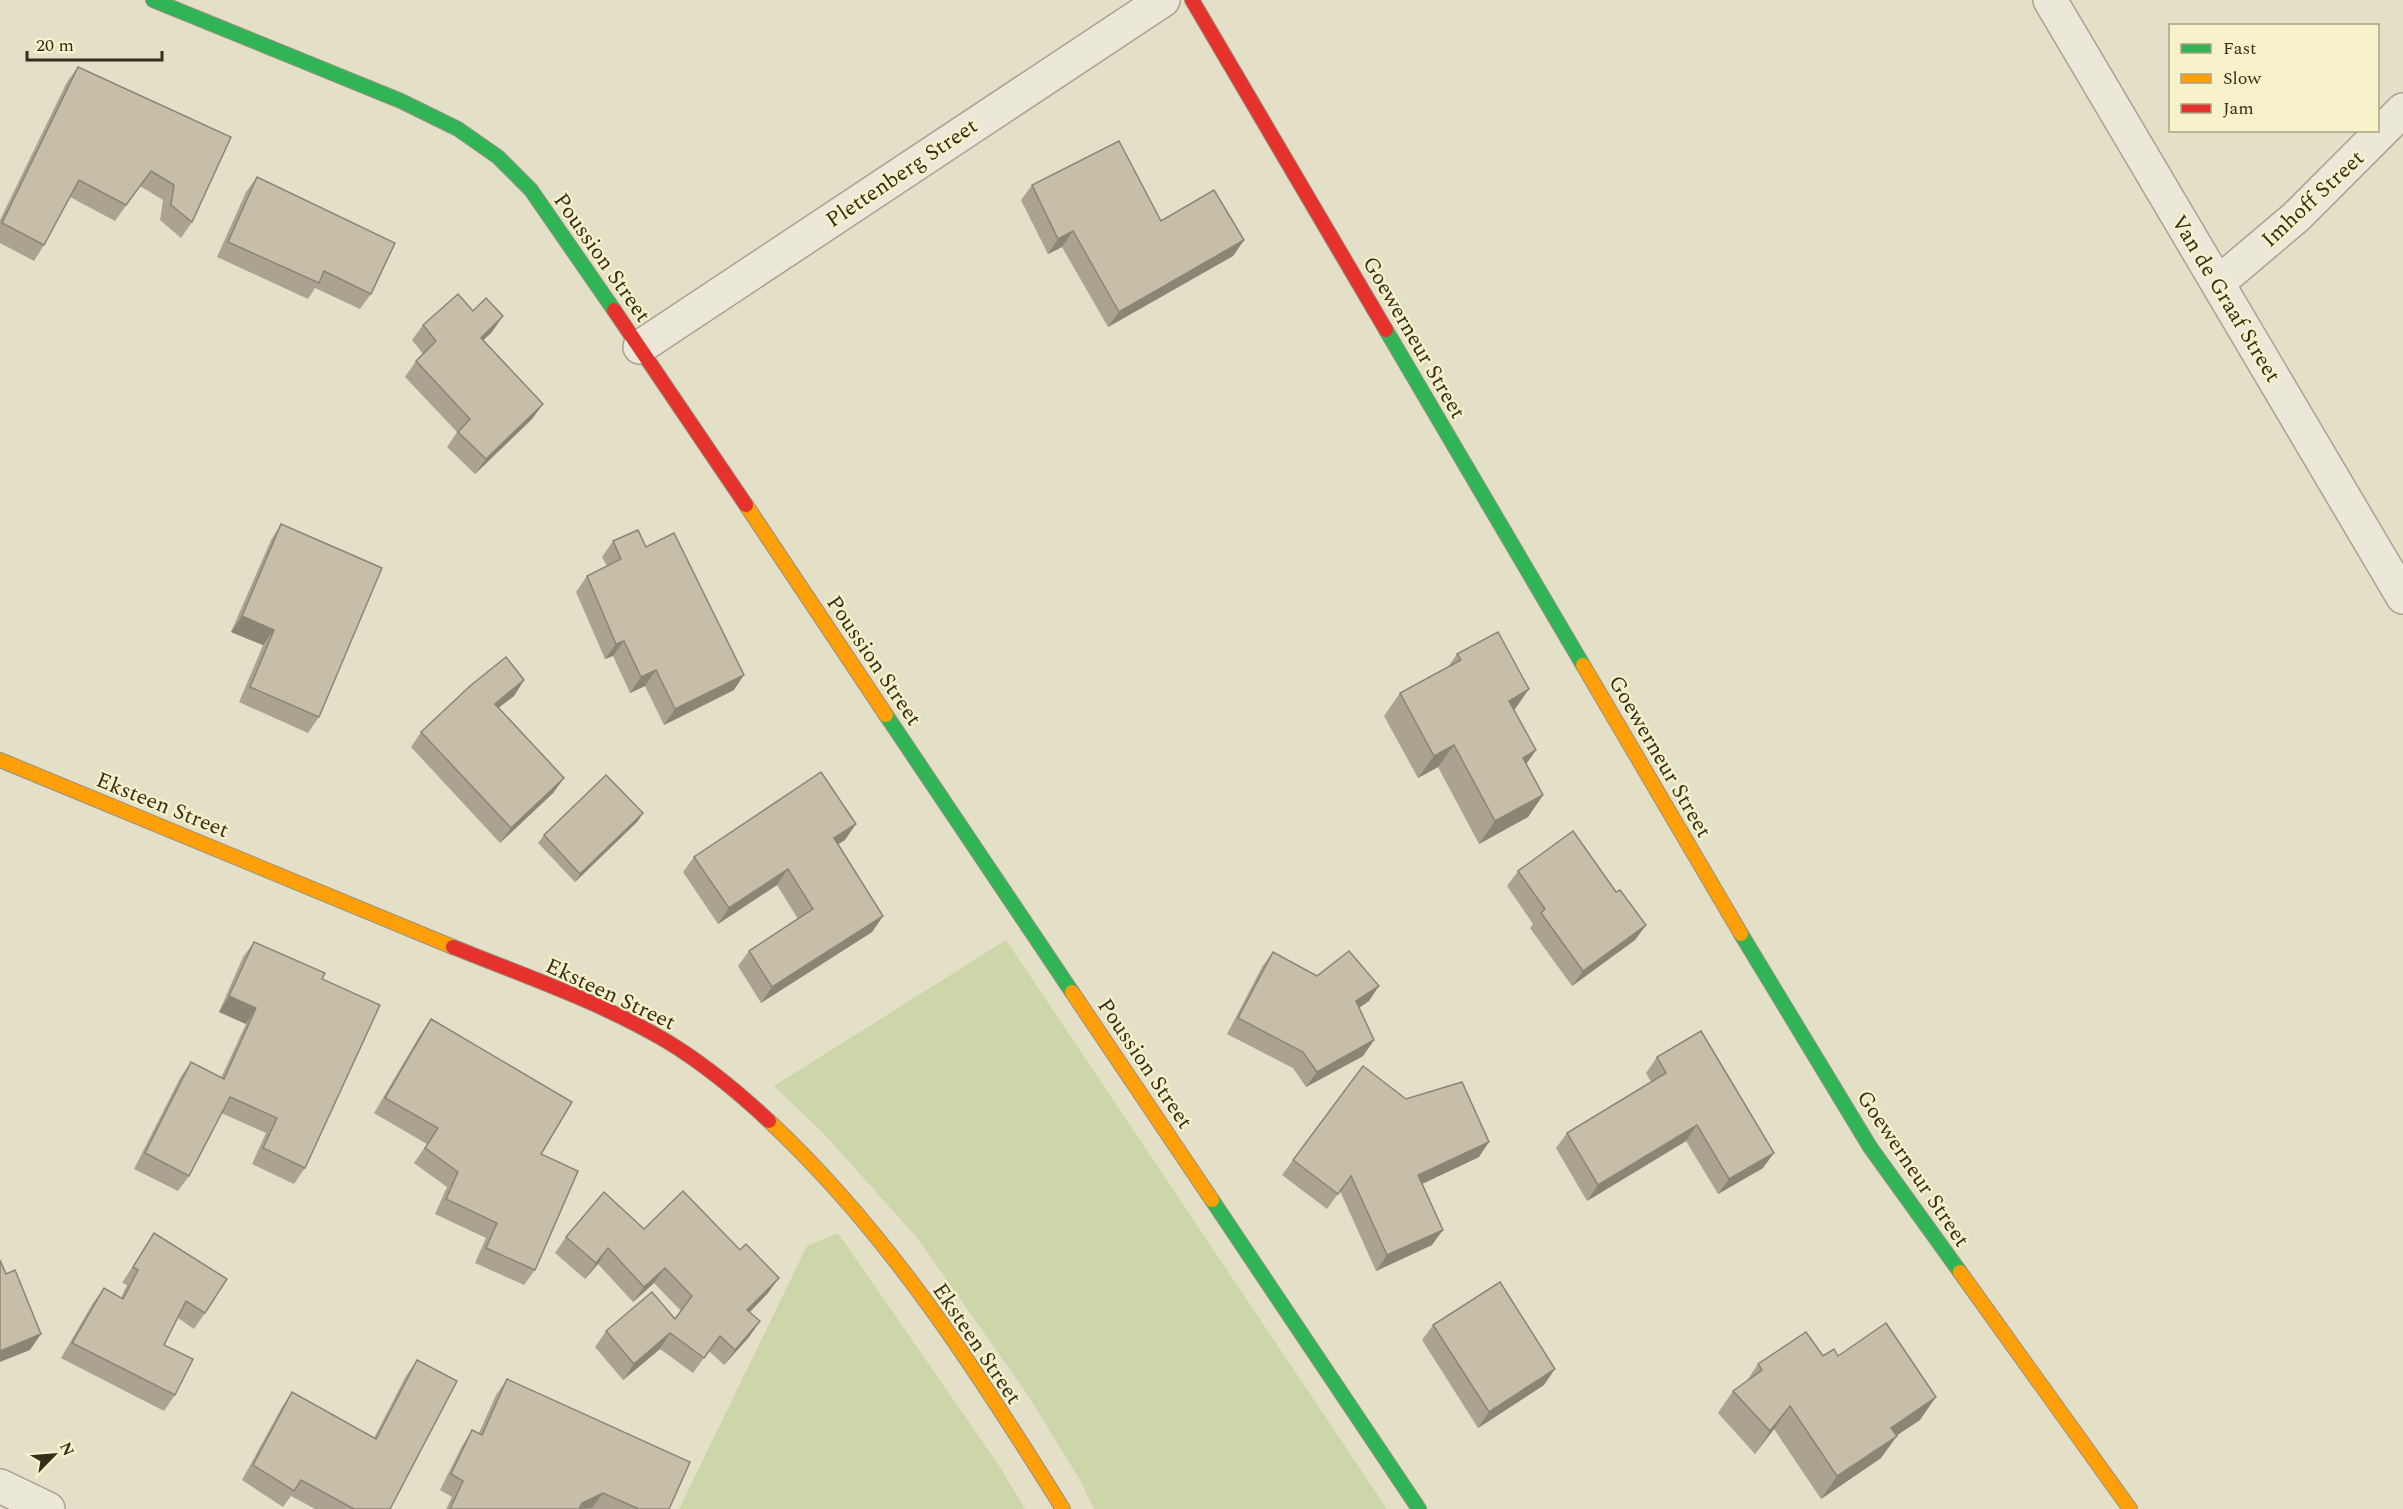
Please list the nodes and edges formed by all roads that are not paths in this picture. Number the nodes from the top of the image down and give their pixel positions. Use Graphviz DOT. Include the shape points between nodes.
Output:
graph roads {
  1 [pos="153,0"];
  2 [pos="1163,0"];
  3 [pos="1192,0"];
  4 [pos="2050,0"];
  5 [pos="2403,110"];
  6 [pos="2218,283"];
  7 [pos="640,347"];
  8 [pos="2403,597"];
  9 [pos="0,760"];
  10 [pos="0,1486"];
  11 [pos="48,1509"];
  12 [pos="1063,1509"];
  13 [pos="1419,1509"];
  14 [pos="2130,1509"];
  1 -- 7 [label="street, Poussion Street" via="401,101 458,129 498,156 531,190"];
  2 -- 7 [label="street, Plettenberg Street"];
  3 -- 14 [label="street, Goewerneur Street" via="1870,1147"];
  4 -- 6 [label="street, Van de Graaf Street"];
  5 -- 6 [label="street, Imhoff Street" via="2296,217"];
  6 -- 8 [label="street, Van de Graaf Street"];
  7 -- 13 [label="street, Poussion Street"];
  9 -- 12 [label="street, Eksteen Street" via="612,1012 686,1053 731,1086 862,1216 889,1249"];
  10 -- 11 [label="street"];
}
